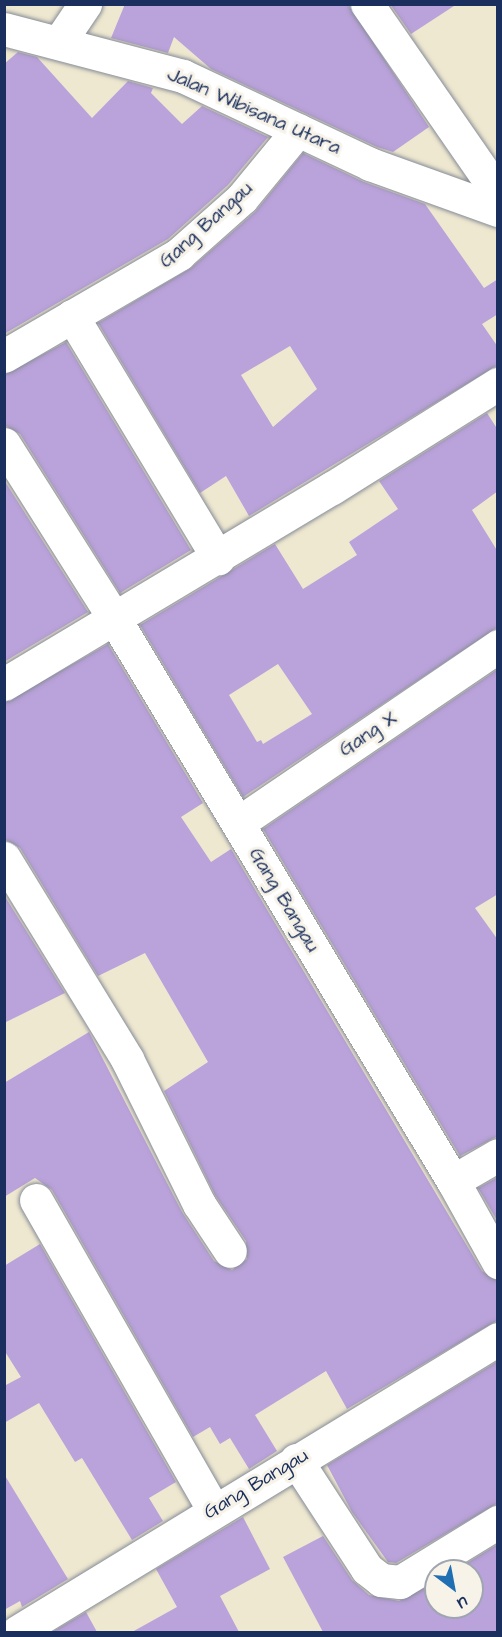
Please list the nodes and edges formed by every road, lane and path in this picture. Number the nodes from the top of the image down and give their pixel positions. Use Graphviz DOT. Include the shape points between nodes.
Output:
graph roads {
  1 [pos="85,4"];
  2 [pos="367,4"];
  3 [pos="4,28"];
  4 [pos="60,41"];
  5 [pos="298,130"];
  6 [pos="498,193"];
  7 [pos="498,210"];
  8 [pos="72,316"];
  9 [pos="4,356"];
  10 [pos="498,384"];
  11 [pos="4,444"];
  12 [pos="218,558"];
  13 [pos="114,618"];
  14 [pos="498,646"];
  15 [pos="4,684"];
  16 [pos="238,823"];
  17 [pos="4,858"];
  18 [pos="498,1155"];
  19 [pos="453,1181"];
  20 [pos="36,1200"];
  21 [pos="230,1251"];
  22 [pos="498,1262"];
  23 [pos="498,1339"];
  24 [pos="296,1460"];
  25 [pos="213,1509"];
  26 [pos="498,1522"];
  27 [pos="22,1631"];
  1 -- 4 [label="street"];
  2 -- 6 [label="street"];
  3 -- 4 [label="street, Jalan Wibisana Utara"];
  4 -- 5 [label="street, Jalan Wibisana Utara" via="183,76"];
  5 -- 7 [label="street, Jalan Wibisana Utara" via="370,164"];
  5 -- 8 [label="street, Gang Bangau" via="242,198 179,254"];
  8 -- 9 [label="street, Gang Bangau"];
  8 -- 12 [label="street"];
  10 -- 12 [label="street"];
  11 -- 13 [label="street, Gang Bangau"];
  12 -- 13 [label="street"];
  13 -- 15 [label="street"];
  13 -- 16 [label="street, Gang Bangau"];
  14 -- 16 [label="street, Gang X"];
  16 -- 19 [label="street, Gang Bangau"];
  17 -- 21 [label="street" via="127,1059 199,1204"];
  18 -- 19 [label="street"];
  19 -- 22 [label="street, Gang Bangau"];
  20 -- 25 [label="street"];
  23 -- 24 [label="street, Gang Bangau"];
  24 -- 25 [label="street, Gang Bangau"];
  24 -- 26 [label="street" via="368,1569 381,1580 400,1582"];
  25 -- 27 [label="street, Gang Bangau"];
}
